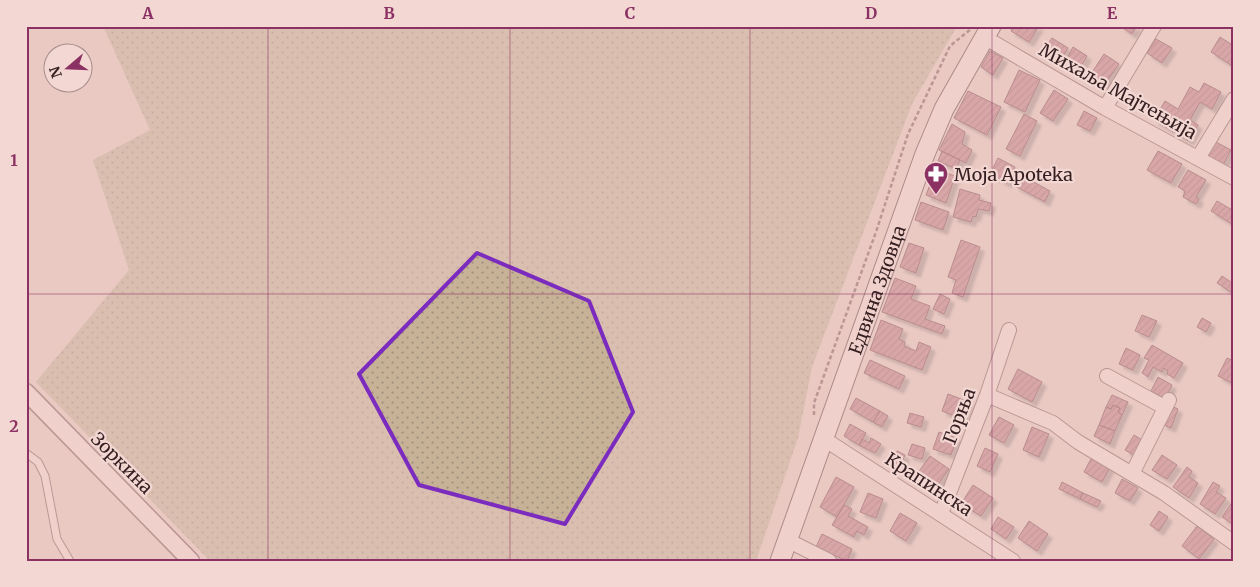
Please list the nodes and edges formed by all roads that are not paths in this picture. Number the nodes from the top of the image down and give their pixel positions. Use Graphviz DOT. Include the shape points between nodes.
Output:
graph roads {
  1 [pos="1154,26"];
  2 [pos="983,30"];
  3 [pos="1234,100"];
  4 [pos="1105,108"];
  5 [pos="1198,158"];
  6 [pos="1234,178"];
  7 [pos="1009,330"];
  8 [pos="1107,376"];
  9 [pos="26,392"];
  10 [pos="987,395"];
  11 [pos="824,439"];
  12 [pos="26,454"];
  13 [pos="1132,474"];
  14 [pos="942,514"];
  15 [pos="787,540"];
  16 [pos="1234,543"];
  17 [pos="70,561"];
  18 [pos="191,561"];
  19 [pos="780,561"];
  20 [pos="829,561"];
  21 [pos="1013,561"];
  1 -- 4 [label="street"];
  2 -- 4 [label="street, Михаља Мајтењија"];
  2 -- 11 [label="main road, Едвина Здовца" via="925,154"];
  3 -- 5 [label="street"];
  4 -- 5 [label="street, Михаља Мајтењија"];
  5 -- 6 [label="street, Михаља Мајтењија"];
  7 -- 10 [label="street, Горња"];
  8 -- 13 [label="street" via="1166,404"];
  9 -- 18 [label="street, Зоркина"];
  10 -- 13 [label="street" via="1053,423"];
  10 -- 14 [label="street, Горња"];
  11 -- 14 [label="street, Крапинска"];
  11 -- 15 [label="main road, Едвина Здовца"];
  12 -- 17 [label="lane" via="38,462 45,476 57,539"];
  13 -- 16 [label="street"];
  14 -- 21 [label="street, Крапинска"];
  15 -- 19 [label="main road, Едвина Здовца"];
  15 -- 20 [label="street"];
}
